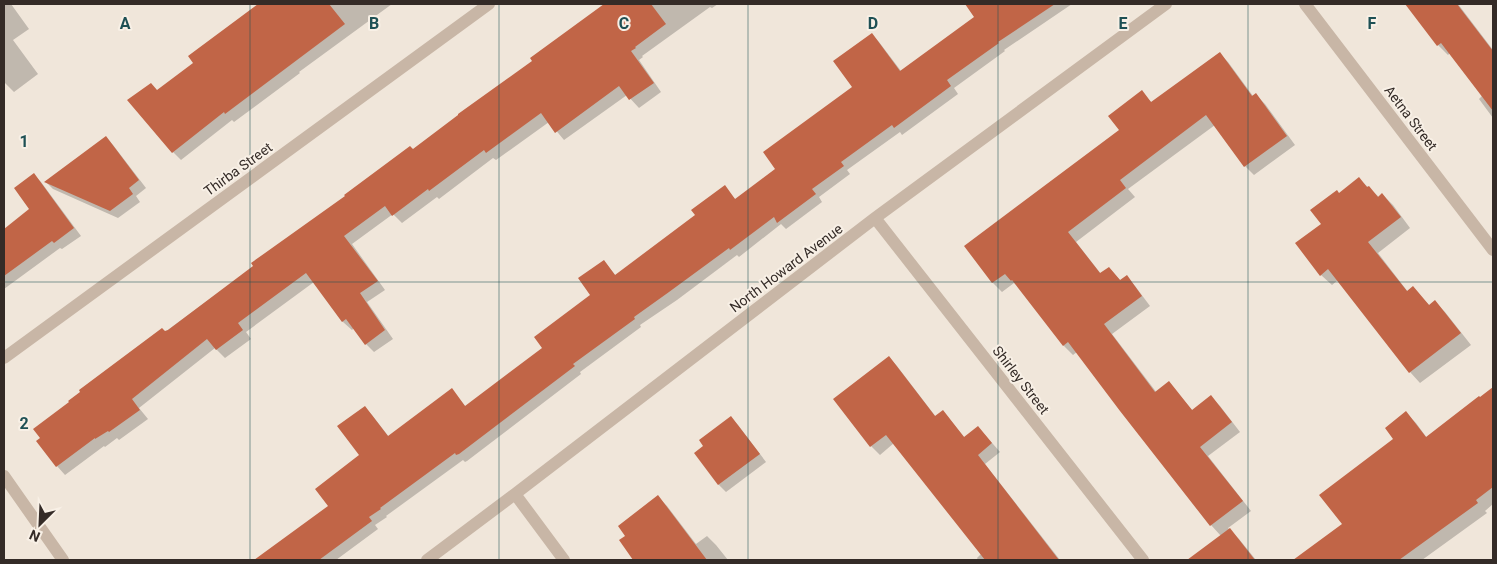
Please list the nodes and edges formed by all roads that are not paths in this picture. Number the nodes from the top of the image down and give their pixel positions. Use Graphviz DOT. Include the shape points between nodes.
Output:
graph roads {
  1 [pos="489,4"];
  2 [pos="1166,4"];
  3 [pos="1305,4"];
  4 [pos="875,218"];
  5 [pos="1493,250"];
  6 [pos="4,358"];
  7 [pos="4,476"];
  8 [pos="516,494"];
  9 [pos="63,560"];
  10 [pos="426,560"];
  11 [pos="564,560"];
  12 [pos="1143,560"];
  1 -- 6 [label="street, Thirba Street"];
  2 -- 4 [label="street, North Howard Avenue"];
  3 -- 5 [label="street, Aetna Street"];
  4 -- 8 [label="street, North Howard Avenue"];
  4 -- 12 [label="street, Shirley Street"];
  7 -- 9 [label="street"];
  8 -- 10 [label="street, North Howard Avenue"];
  8 -- 11 [label="street"];
}
